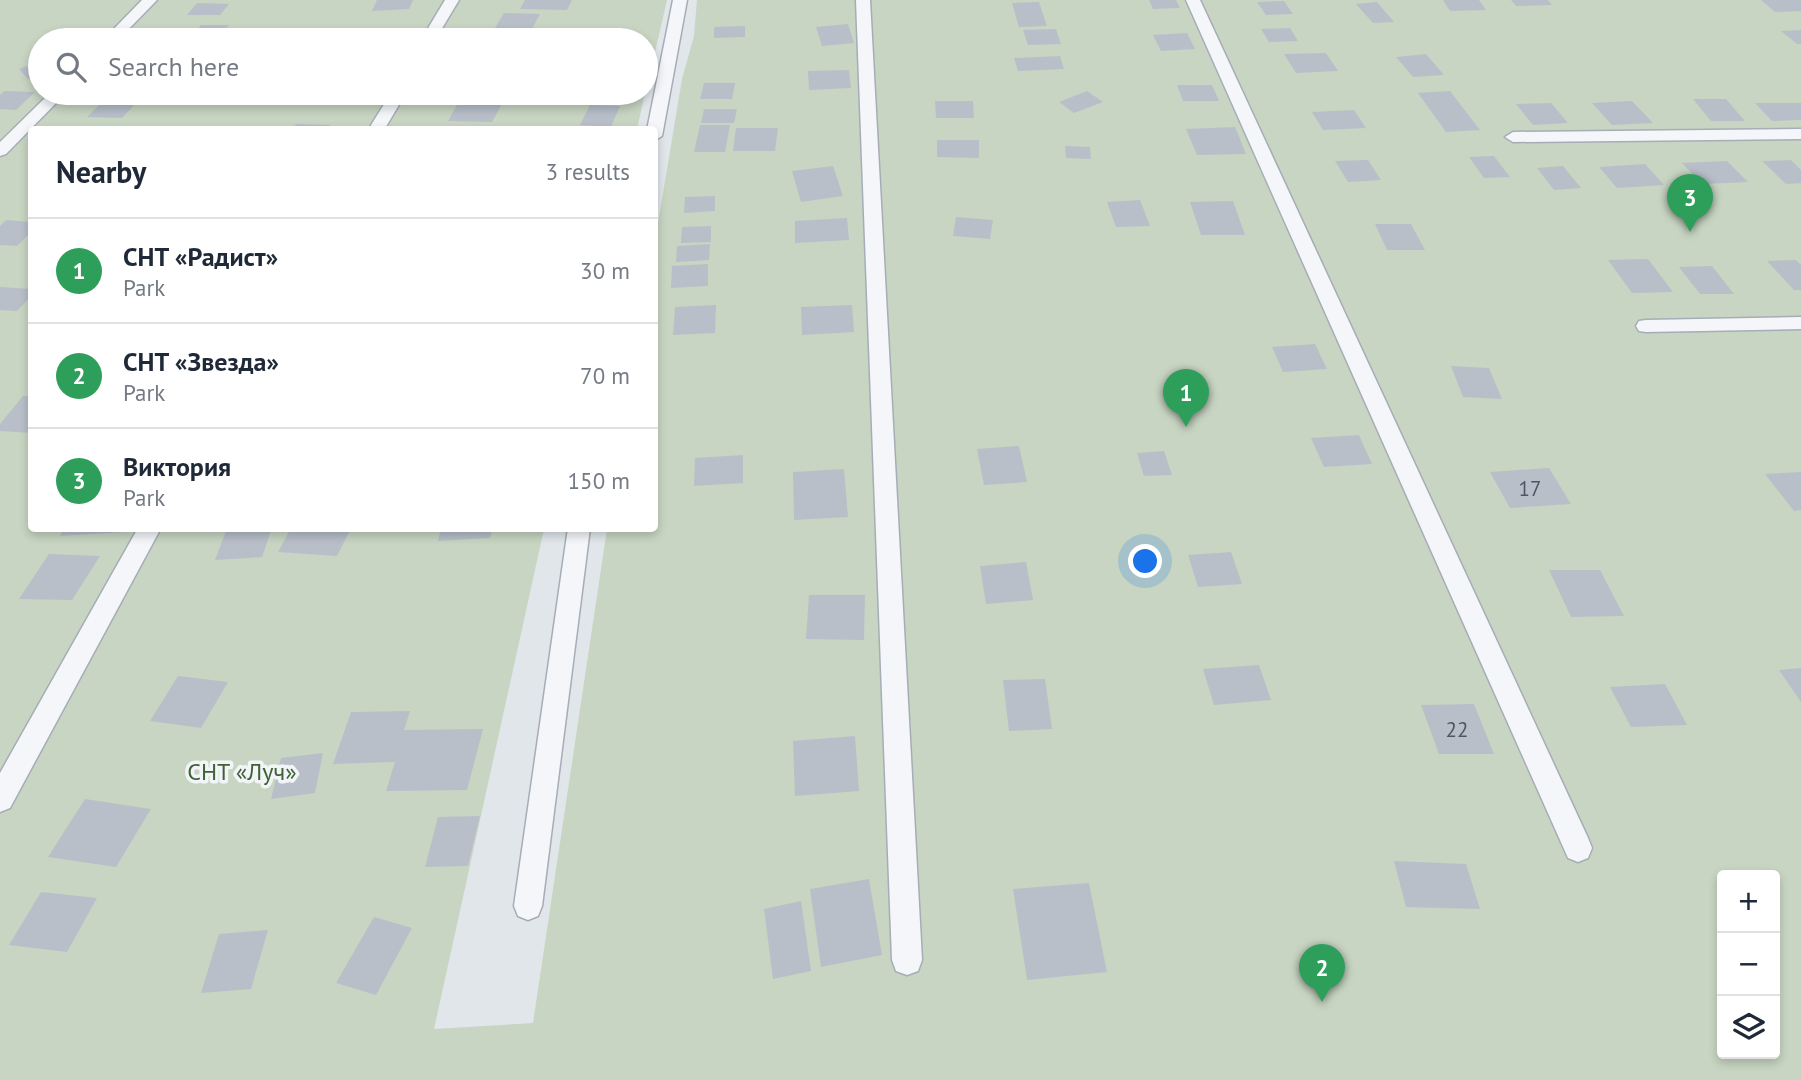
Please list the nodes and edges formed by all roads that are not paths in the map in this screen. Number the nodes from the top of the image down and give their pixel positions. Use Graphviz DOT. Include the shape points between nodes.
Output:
graph roads {
  1 [pos="150,0"];
  2 [pos="452,0"];
  3 [pos="680,0"];
  4 [pos="863,0"];
  5 [pos="1193,0"];
  6 [pos="122,28"];
  7 [pos="435,28"];
  8 [pos="46,105"];
  9 [pos="391,105"];
  10 [pos="378,126"];
  11 [pos="656,126"];
  12 [pos="1801,134"];
  13 [pos="1513,137"];
  14 [pos="0,151"];
  15 [pos="1801,323"];
  16 [pos="1646,327"];
  17 [pos="148,532"];
  18 [pos="578,532"];
  19 [pos="0,799"];
  20 [pos="1578,848"];
  21 [pos="528,906"];
  22 [pos="907,960"];
  1 -- 6 [label="lane"];
  2 -- 7 [label="lane"];
  3 -- 11 [label="lane"];
  4 -- 22 [label="lane"];
  5 -- 20 [label="lane"];
  8 -- 14 [label="lane"];
  9 -- 10 [label="lane"];
  12 -- 13 [label="lane"];
  15 -- 16 [label="lane"];
  17 -- 19 [label="lane"];
  18 -- 21 [label="lane"];
}
